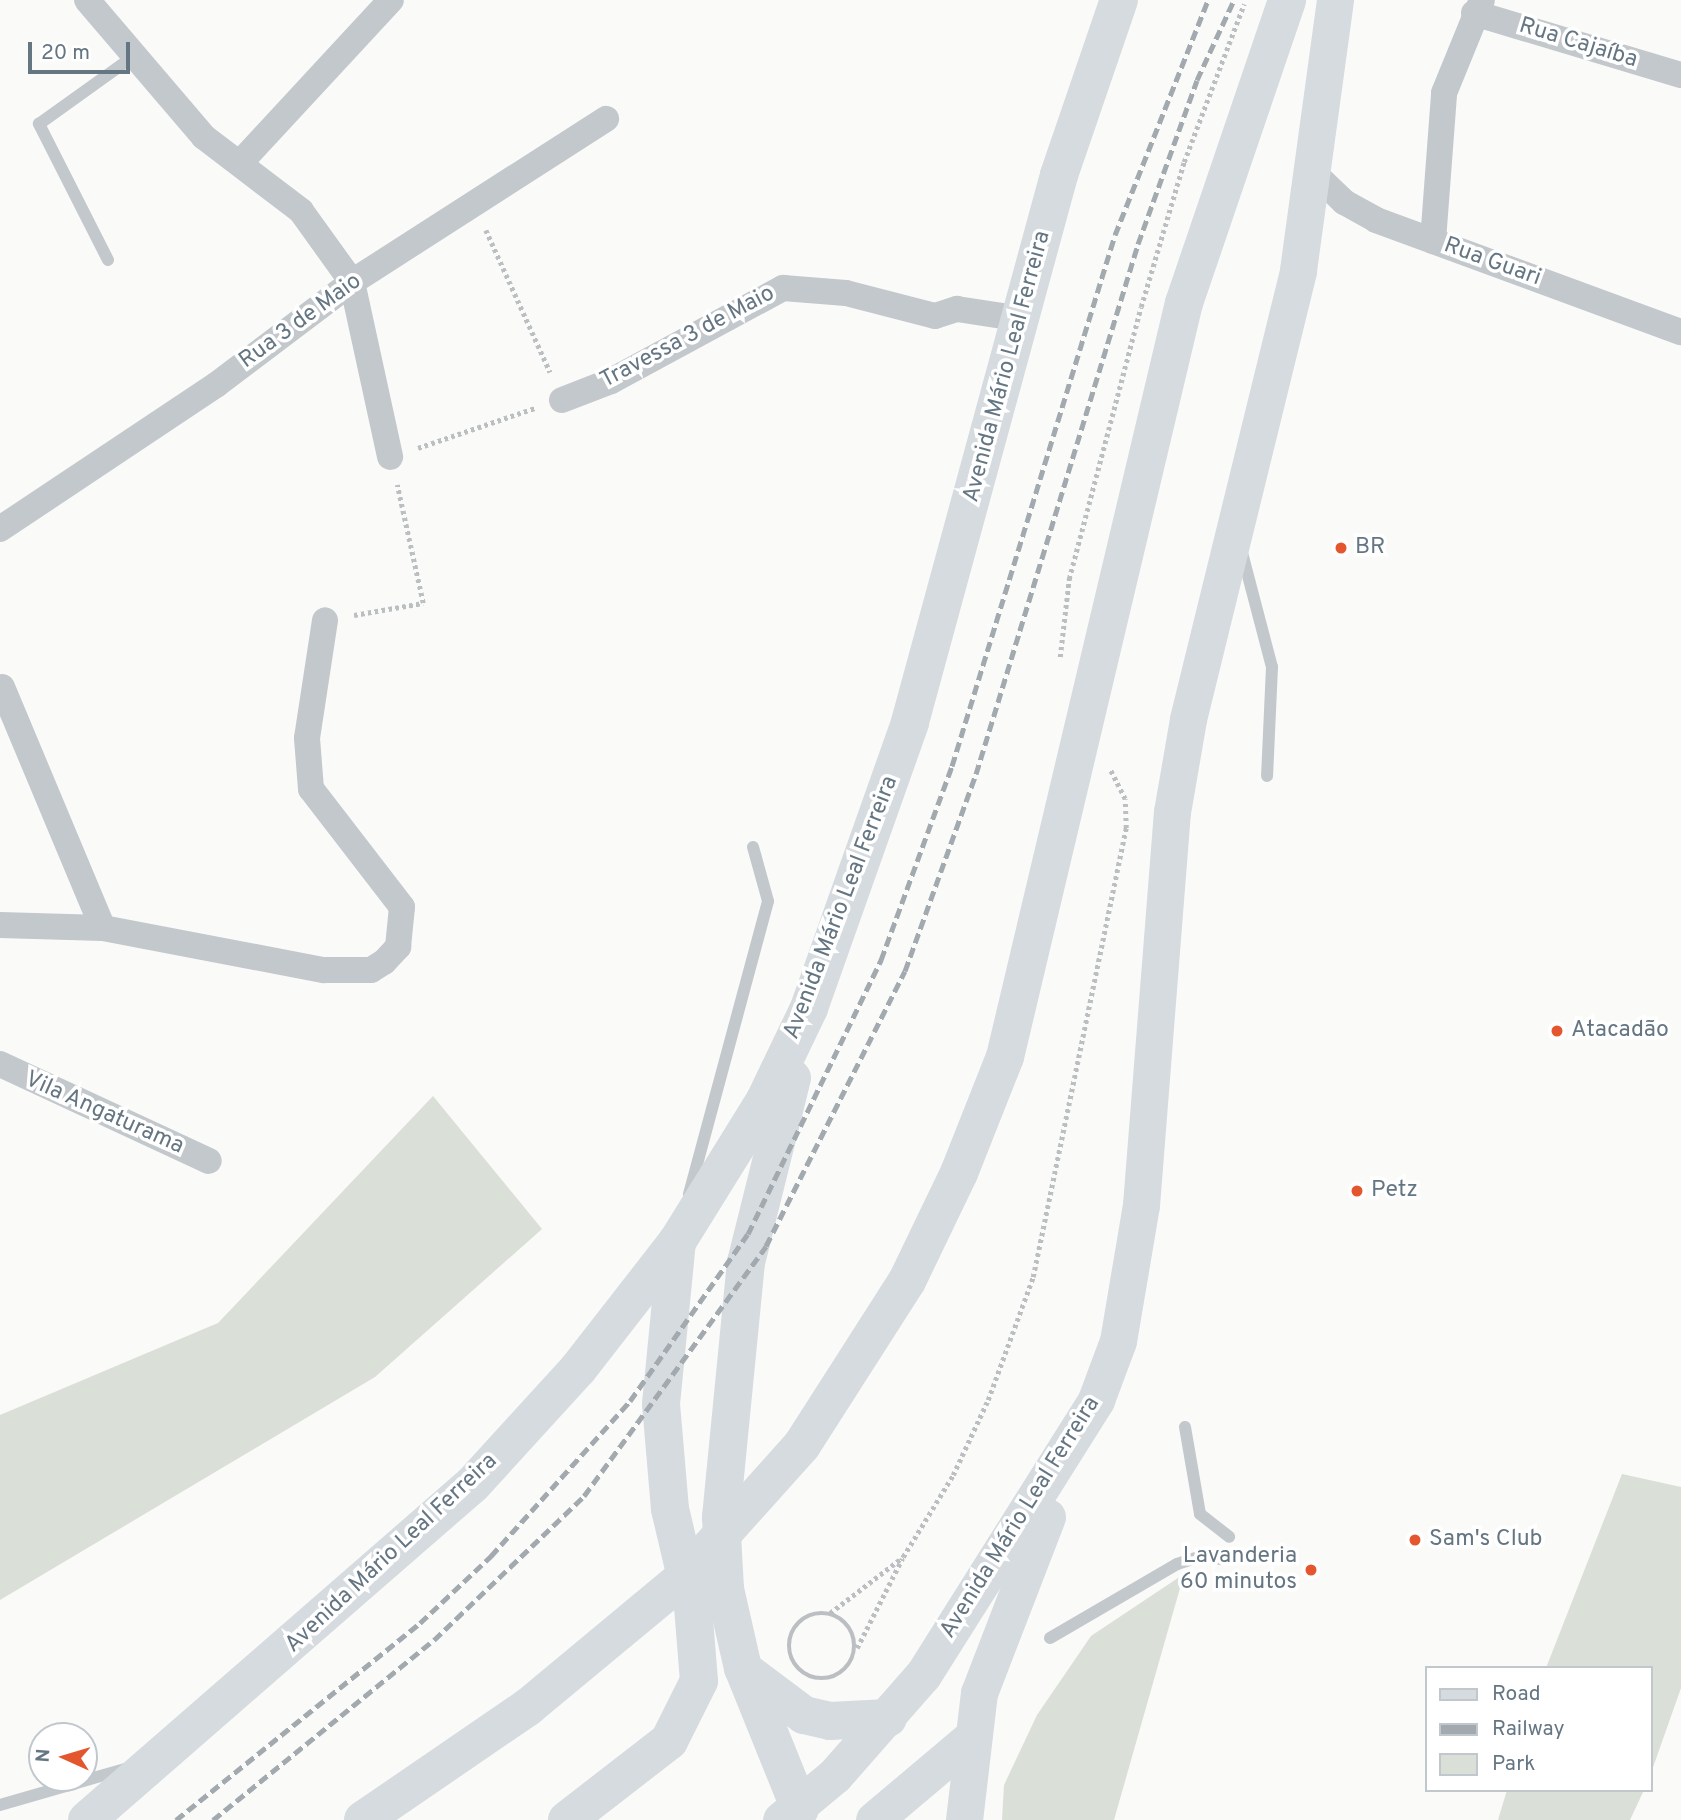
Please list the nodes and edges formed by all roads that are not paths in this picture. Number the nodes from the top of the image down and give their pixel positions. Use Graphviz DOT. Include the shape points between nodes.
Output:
graph roads {
  1 [pos="87,0"];
  2 [pos="391,0"];
  3 [pos="1098,0"];
  4 [pos="1119,0"];
  5 [pos="1287,0"];
  6 [pos="1335,0"];
  7 [pos="1478,6"];
  8 [pos="1104,37"];
  9 [pos="134,56"];
  10 [pos="1681,75"];
  11 [pos="606,119"];
  12 [pos="240,163"];
  13 [pos="1314,173"];
  14 [pos="1433,241"];
  15 [pos="108,260"];
  16 [pos="352,282"];
  17 [pos="1022,319"];
  18 [pos="1681,332"];
  19 [pos="562,400"];
  20 [pos="390,457"];
  21 [pos="0,529"];
  22 [pos="1236,530"];
  23 [pos="325,620"];
  24 [pos="2,687"];
  25 [pos="1267,776"];
  26 [pos="753,847"];
  27 [pos="0,925"];
  28 [pos="103,928"];
  29 [pos="809,1008"];
  30 [pos="2,1073"];
  31 [pos="209,1161"];
  32 [pos="677,1242"];
  33 [pos="1096,1400"];
  34 [pos="1185,1427"];
  35 [pos="1229,1537"];
  36 [pos="1221,1559"];
  37 [pos="1050,1639"];
  38 [pos="743,1668"];
  39 [pos="888,1718"];
  40 [pos="971,1738"];
  41 [pos="171,1752"];
  42 [pos="0,1805"];
  43 [pos="796,1816"];
  44 [pos="87,1820"];
  45 [pos="363,1820"];
  46 [pos="566,1820"];
  47 [pos="874,1820"];
  48 [pos="964,1820"];
  1 -- 9 [label="street"];
  2 -- 12 [label="street"];
  3 -- 8 [label="street"];
  4 -- 8 [label="highway, Avenida Mário Leal Ferreira"];
  5 -- 45 [label="highway" via="1222,177 1148,439 1036,944 1004,1057 959,1173 907,1281 802,1445 681,1580 527,1707"];
  6 -- 13 [label="main road, Avenida Mário Leal Ferreira"];
  7 -- 10 [label="street, Rua Cajaíba"];
  7 -- 14 [label="street" via="1444,93"];
  8 -- 17 [label="highway, Avenida Mário Leal Ferreira"];
  9 -- 12 [label="street" via="204,137"];
  9 -- 15 [label="lane" via="39,124"];
  11 -- 16 [label="street, Rua 3 de Maio"];
  12 -- 16 [label="street" via="301,211"];
  13 -- 14 [label="street, Rua Guari" via="1344,202"];
  13 -- 22 [label="main road, Avenida Mário Leal Ferreira" via="1283,344"];
  14 -- 18 [label="street, Rua Guari"];
  16 -- 20 [label="street"];
  16 -- 21 [label="street, Rua 3 de Maio" via="216,385"];
  17 -- 19 [label="street, Travessa 3 de Maio" via="957,309 935,316 834,290 783,288 611,382"];
  17 -- 29 [label="highway, Avenida Mário Leal Ferreira" via="910,722"];
  22 -- 25 [label="lane" via="1272,667"];
  22 -- 33 [label="main road, Avenida Mário Leal Ferreira" via="1174,799 1132,1282"];
  23 -- 28 [label="street" via="307,738 311,789 395,891 404,926 398,947 371,970 338,971"];
  24 -- 28 [label="street"];
  26 -- 32 [label="lane" via="768,901"];
  27 -- 28 [label="street"];
  29 -- 32 [label="highway, Avenida Mário Leal Ferreira" via="765,1101"];
  29 -- 38 [label="highway" via="746,1262 733,1347 721,1517 725,1589"];
  30 -- 31 [label="street, Vila Angaturama"];
  32 -- 41 [label="highway, Avenida Mário Leal Ferreira" via="578,1369 473,1485"];
  32 -- 46 [label="highway" via="661,1404 670,1509 694,1607 699,1681 669,1741"];
  33 -- 39 [label="main road, Avenida Mário Leal Ferreira" via="999,1562"];
  33 -- 40 [label="main road" via="998,1634"];
  34 -- 35 [label="lane" via="1200,1514"];
  36 -- 37 [label="lane" via="1202,1556 1177,1564"];
  38 -- 39 [label="highway" via="804,1715 830,1721"];
  38 -- 43 [label="highway"];
  39 -- 43 [label="main road, Avenida Mário Leal Ferreira"];
  40 -- 47 [label="main road"];
  40 -- 48 [label="main road"];
  41 -- 42 [label="lane" via="83,1784"];
  41 -- 44 [label="highway, Avenida Mário Leal Ferreira"];
}
